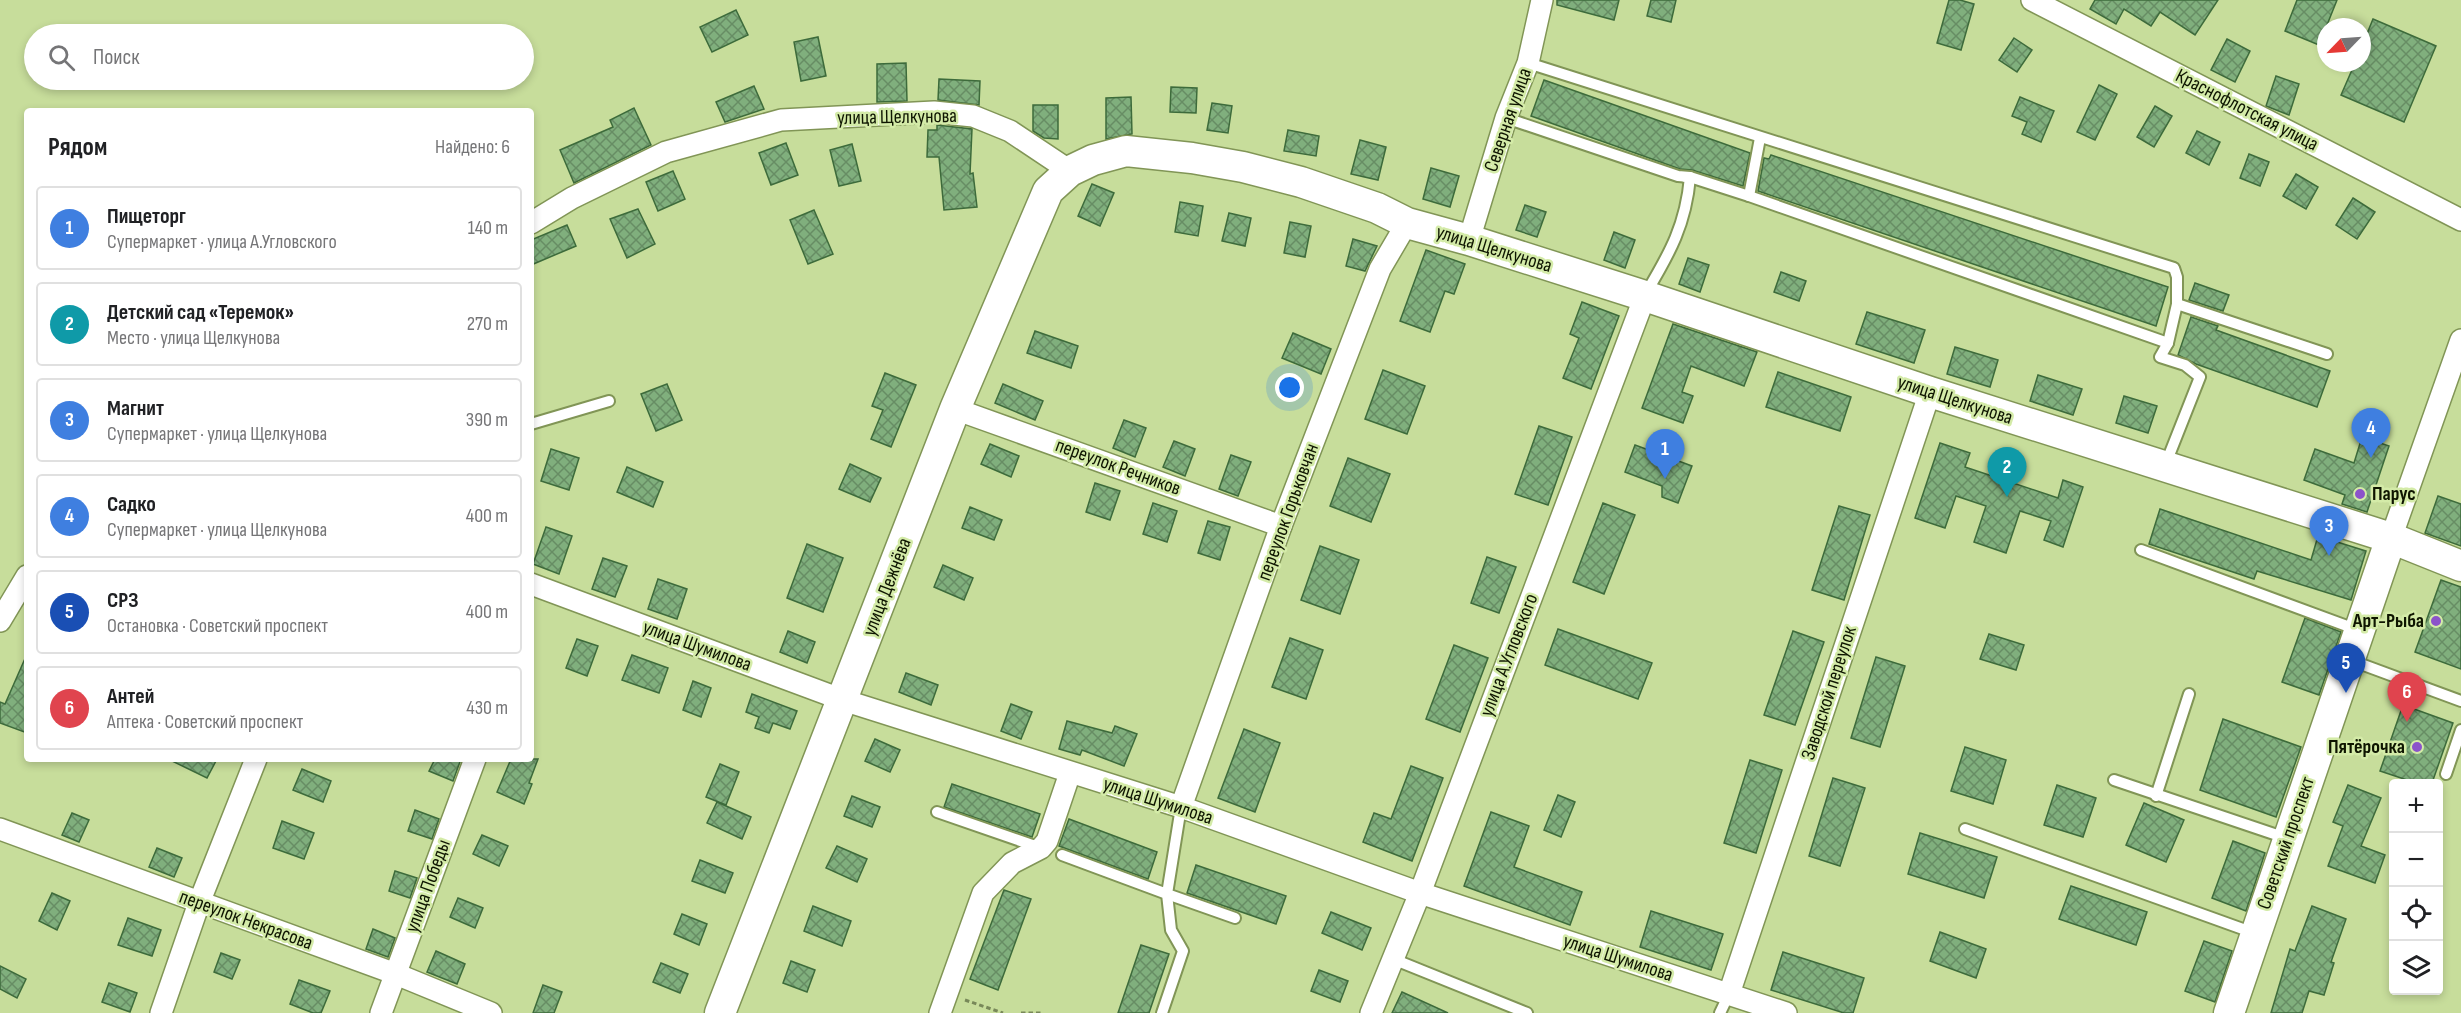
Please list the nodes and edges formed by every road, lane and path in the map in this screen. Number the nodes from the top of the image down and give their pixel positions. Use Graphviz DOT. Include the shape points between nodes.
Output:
graph roads {
  1 [pos="1542,0"];
  2 [pos="2032,0"];
  3 [pos="1528,63"];
  4 [pos="1506,118"];
  5 [pos="1760,138"];
  6 [pos="1070,171"];
  7 [pos="1690,177"];
  8 [pos="1749,196"];
  9 [pos="2461,220"];
  10 [pos="534,221"];
  11 [pos="1407,223"];
  12 [pos="1469,240"];
  13 [pos="1645,296"];
  14 [pos="2177,304"];
  15 [pos="2461,340"];
  16 [pos="2168,343"];
  17 [pos="2327,354"];
  18 [pos="1930,392"];
  19 [pos="609,401"];
  20 [pos="955,409"];
  21 [pos="534,423"];
  22 [pos="2164,466"];
  23 [pos="1281,526"];
  24 [pos="2391,538"];
  25 [pos="2141,550"];
  26 [pos="2461,566"];
  27 [pos="24,581"];
  28 [pos="534,585"];
  29 [pos="2364,620"];
  30 [pos="0,621"];
  31 [pos="2350,660"];
  32 [pos="2189,694"];
  33 [pos="843,700"];
  34 [pos="2461,701"];
  35 [pos="2461,730"];
  36 [pos="255,762"];
  37 [pos="474,762"];
  38 [pos="1070,773"];
  39 [pos="2446,774"];
  40 [pos="2114,780"];
  41 [pos="2157,796"];
  42 [pos="1181,807"];
  43 [pos="937,812"];
  44 [pos="1965,829"];
  45 [pos="0,830"];
  46 [pos="2290,839"];
  47 [pos="1041,848"];
  48 [pos="1062,855"];
  49 [pos="1420,893"];
  50 [pos="1167,894"];
  51 [pos="199,903"];
  52 [pos="1235,918"];
  53 [pos="2254,933"];
  54 [pos="1393,959"];
  55 [pos="396,975"];
  56 [pos="943,1003"];
  57 [pos="1724,1004"];
  58 [pos="161,1013"];
  59 [pos="381,1013"];
  60 [pos="491,1013"];
  61 [pos="720,1013"];
  62 [pos="1003,1013"];
  63 [pos="1021,1013"];
  64 [pos="1041,1013"];
  65 [pos="1162,1013"];
  66 [pos="1371,1013"];
  67 [pos="1527,1013"];
  68 [pos="1786,1013"];
  69 [pos="2229,1013"];
  1 -- 3 [label="street, Северная улица"];
  2 -- 9 [label="street, Краснофлотская улица"];
  3 -- 4 [label="street, Северная улица"];
  3 -- 5 [label="lane"];
  4 -- 7 [label="lane"];
  4 -- 12 [label="street, Северная улица"];
  5 -- 8 [label="lane"];
  5 -- 14 [label="lane" via="2174,268"];
  6 -- 10 [label="street, улица Щелкунова" via="1010,131 973,116 934,112 782,120 666,152"];
  6 -- 11 [label="main road, улица Щелкунова" via="1126,151 1192,158 1301,182 1377,208"];
  6 -- 20 [label="main road, улица Дежнёва" via="1048,191"];
  7 -- 8 [label="lane"];
  7 -- 13 [label="lane" via="1678,236"];
  8 -- 16 [label="lane"];
  11 -- 12 [label="main road, улица Щелкунова"];
  11 -- 23 [label="street, переулок Горьковчан" via="1380,269"];
  12 -- 13 [label="main road, улица Щелкунова"];
  13 -- 18 [label="main road, улица Щелкунова"];
  13 -- 49 [label="street, улица А.Угловского"];
  14 -- 16 [label="lane"];
  14 -- 17 [label="lane"];
  15 -- 24 [label="street"];
  16 -- 22 [label="lane" via="2160,357 2185,364 2200,377"];
  18 -- 22 [label="main road, улица Щелкунова"];
  18 -- 57 [label="street, Заводской переулок"];
  19 -- 21 [label="lane"];
  20 -- 23 [label="street, переулок Речников"];
  20 -- 33 [label="main road, улица Дежнёва"];
  22 -- 24 [label="main road, улица Щелкунова"];
  23 -- 42 [label="street, переулок Горьковчан"];
  24 -- 26 [label="main road, улица Щелкунова"];
  24 -- 29 [label="main road, Советский проспект"];
  25 -- 29 [label="lane" via="2347,626"];
  27 -- 30 [label="street"];
  28 -- 33 [label="street, улица Шумилова"];
  29 -- 31 [label="main road, Советский проспект"];
  31 -- 34 [label="lane"];
  31 -- 46 [label="main road, Советский проспект"];
  32 -- 41 [label="lane"];
  33 -- 38 [label="street, улица Шумилова"];
  33 -- 61 [label="main road, улица Дежнёва"];
  35 -- 39 [label="lane"];
  36 -- 51 [label="street"];
  37 -- 55 [label="street, улица Победы"];
  38 -- 42 [label="street, улица Шумилова"];
  38 -- 47 [label="street" via="1047,841"];
  40 -- 41 [label="lane"];
  41 -- 46 [label="lane"];
  42 -- 49 [label="street, улица Шумилова"];
  42 -- 50 [label="lane"];
  43 -- 47 [label="lane"];
  44 -- 53 [label="lane"];
  45 -- 51 [label="street, переулок Некрасова"];
  46 -- 53 [label="main road, Советский проспект"];
  47 -- 56 [label="street" via="1012,863 983,893"];
  48 -- 50 [label="lane"];
  49 -- 54 [label="street, улица А.Угловского"];
  49 -- 57 [label="street, улица Шумилова"];
  50 -- 52 [label="lane"];
  50 -- 65 [label="lane" via="1171,930 1183,951"];
  51 -- 55 [label="street, переулок Некрасова"];
  51 -- 58 [label="street"];
  53 -- 69 [label="main road, Советский проспект"];
  54 -- 66 [label="street, улица А.Угловского"];
  54 -- 67 [label="lane"];
  55 -- 59 [label="street, улица Победы"];
  55 -- 60 [label="street, переулок Некрасова"];
  56 -- 62 [label="path"];
  57 -- 68 [label="street, улица Шумилова"];
  63 -- 64 [label="path"];
}
